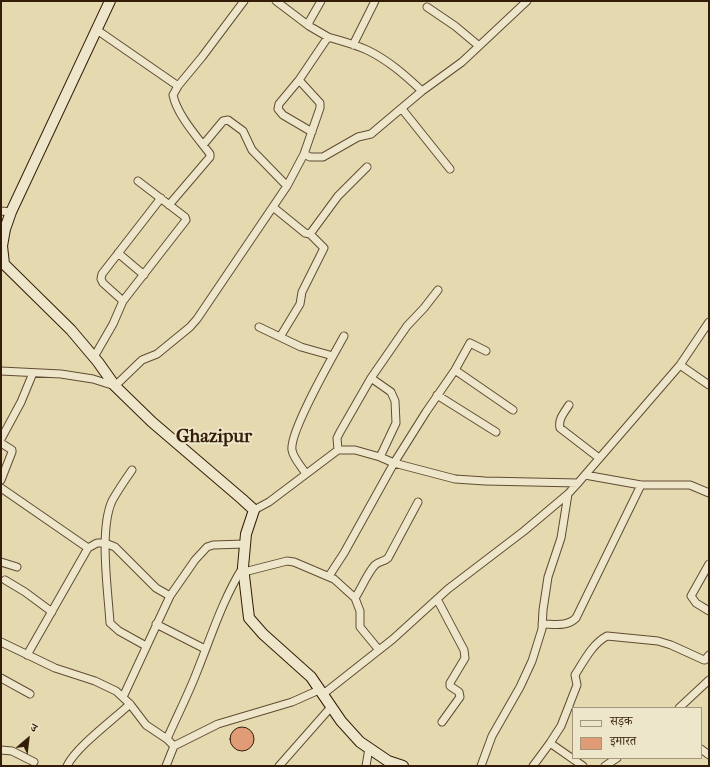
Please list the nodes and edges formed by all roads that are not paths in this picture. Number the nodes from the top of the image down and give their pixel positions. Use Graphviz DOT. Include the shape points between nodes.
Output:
graph roads {
  1 [pos="110,1"];
  2 [pos="244,1"];
  3 [pos="276,1"];
  4 [pos="321,1"];
  5 [pos="375,1"];
  6 [pos="527,1"];
  7 [pos="427,7"];
  8 [pos="309,26"];
  9 [pos="96,30"];
  10 [pos="328,37"];
  11 [pos="353,45"];
  12 [pos="479,46"];
  13 [pos="299,80"];
  14 [pos="178,86"];
  15 [pos="422,91"];
  16 [pos="402,109"];
  17 [pos="312,132"];
  18 [pos="203,145"];
  19 [pos="304,154"];
  20 [pos="367,167"];
  21 [pos="450,169"];
  22 [pos="138,181"];
  23 [pos="287,186"];
  24 [pos="160,198"];
  25 [pos="169,205"];
  26 [pos="273,207"];
  27 [pos="6,212"];
  28 [pos="310,234"];
  29 [pos="118,253"];
  30 [pos="3,267"];
  31 [pos="144,275"];
  32 [pos="438,290"];
  33 [pos="123,301"];
  34 [pos="709,322"];
  35 [pos="259,327"];
  36 [pos="344,336"];
  37 [pos="280,337"];
  38 [pos="486,351"];
  39 [pos="333,356"];
  40 [pos="94,357"];
  41 [pos="680,365"];
  42 [pos="454,370"];
  43 [pos="1,371"];
  44 [pos="33,373"];
  45 [pos="371,378"];
  46 [pos="709,385"];
  47 [pos="115,386"];
  48 [pos="437,395"];
  49 [pos="569,406"];
  50 [pos="513,410"];
  51 [pos="496,432"];
  52 [pos="1,439"];
  53 [pos="1,443"];
  54 [pos="338,450"];
  55 [pos="380,457"];
  56 [pos="599,458"];
  57 [pos="394,463"];
  58 [pos="132,470"];
  59 [pos="306,474"];
  60 [pos="585,475"];
  61 [pos="1,480"];
  62 [pos="578,483"];
  63 [pos="641,484"];
  64 [pos="1,488"];
  65 [pos="709,492"];
  66 [pos="568,494"];
  67 [pos="418,502"];
  68 [pos="254,510"];
  69 [pos="105,543"];
  70 [pos="245,544"];
  71 [pos="88,548"];
  72 [pos="1,562"];
  73 [pos="709,564"];
  74 [pos="17,566"];
  75 [pos="244,569"];
  76 [pos="329,576"];
  77 [pos="4,580"];
  78 [pos="170,596"];
  79 [pos="355,598"];
  80 [pos="438,599"];
  81 [pos="709,611"];
  82 [pos="52,612"];
  83 [pos="156,624"];
  84 [pos="542,624"];
  85 [pos="1,642"];
  86 [pos="146,646"];
  87 [pos="205,649"];
  88 [pos="380,650"];
  89 [pos="709,655"];
  90 [pos="27,656"];
  91 [pos="1,678"];
  92 [pos="709,680"];
  93 [pos="321,692"];
  94 [pos="30,694"];
  95 [pos="123,697"];
  96 [pos="130,704"];
  97 [pos="680,707"];
  98 [pos="331,708"];
  99 [pos="442,722"];
  100 [pos="167,739"];
  101 [pos="550,743"];
  102 [pos="174,746"];
  103 [pos="369,748"];
  104 [pos="1,750"];
  105 [pos="572,758"];
  106 [pos="573,759"];
  107 [pos="616,759"];
  108 [pos="34,762"];
  109 [pos="67,766"];
  110 [pos="166,766"];
  111 [pos="279,766"];
  112 [pos="366,766"];
  113 [pos="403,766"];
  114 [pos="481,766"];
  115 [pos="533,766"];
  116 [pos="583,766"];
  117 [pos="605,766"];
  1 -- 9 [label="street"];
  2 -- 14 [label="street"];
  3 -- 8 [label="street"];
  4 -- 8 [label="street"];
  5 -- 11 [label="street"];
  6 -- 12 [label="street"];
  7 -- 12 [label="street"];
  8 -- 10 [label="street"];
  9 -- 14 [label="street"];
  9 -- 27 [label="street"];
  10 -- 11 [label="street"];
  10 -- 13 [label="street"];
  11 -- 15 [label="street" via="383,59"];
  12 -- 15 [label="street" via="462,62"];
  13 -- 17 [label="street" via="320,103"];
  13 -- 17 [label="street" via="279,104 278,109 283,115"];
  14 -- 18 [label="street" via="173,95 174,101"];
  15 -- 16 [label="street"];
  16 -- 19 [label="street" via="371,134 358,136 323,157 310,157"];
  16 -- 21 [label="street"];
  17 -- 19 [label="street"];
  18 -- 23 [label="street" via="223,121 228,120 243,130 252,150"];
  18 -- 25 [label="street" via="210,154 208,160"];
  19 -- 23 [label="street"];
  20 -- 28 [label="street" via="338,196"];
  22 -- 24 [label="street"];
  23 -- 26 [label="street"];
  24 -- 25 [label="street"];
  24 -- 29 [label="street"];
  25 -- 31 [label="street" via="186,220"];
  26 -- 28 [label="street"];
  26 -- 47 [label="street" via="190,327 157,354 142,360"];
  27 -- 30 [label="street" via="2,246"];
  28 -- 37 [label="street" via="324,248 302,292 300,304"];
  29 -- 31 [label="street"];
  29 -- 33 [label="street" via="101,279"];
  30 -- 40 [label="street" via="71,330"];
  31 -- 33 [label="street"];
  32 -- 45 [label="street" via="407,326"];
  33 -- 40 [label="street"];
  34 -- 41 [label="street"];
  35 -- 37 [label="street"];
  36 -- 39 [label="street"];
  37 -- 39 [label="street"];
  38 -- 42 [label="street" via="470,343"];
  39 -- 59 [label="street" via="305,410 292,442 292,452"];
  40 -- 47 [label="street"];
  41 -- 46 [label="street"];
  41 -- 56 [label="street"];
  42 -- 48 [label="street"];
  42 -- 50 [label="street"];
  43 -- 44 [label="street"];
  44 -- 47 [label="street" via="93,379"];
  44 -- 52 [label="street"];
  45 -- 54 [label="street" via="337,438"];
  45 -- 55 [label="street" via="391,392 395,401 396,423"];
  47 -- 68 [label="street" via="152,422"];
  48 -- 51 [label="street"];
  48 -- 57 [label="street"];
  49 -- 56 [label="street" via="560,420 560,428"];
  53 -- 61 [label="street" via="12,450"];
  54 -- 55 [label="street" via="355,450"];
  54 -- 59 [label="street"];
  55 -- 57 [label="street"];
  56 -- 60 [label="street"];
  57 -- 62 [label="street" via="455,479"];
  57 -- 76 [label="street"];
  58 -- 69 [label="street" via="112,502 107,517"];
  59 -- 68 [label="street"];
  60 -- 62 [label="street"];
  60 -- 63 [label="street"];
  62 -- 66 [label="street"];
  63 -- 65 [label="street" via="690,485"];
  63 -- 84 [label="street" via="576,618 571,623"];
  64 -- 71 [label="street"];
  66 -- 80 [label="street"];
  66 -- 84 [label="street" via="561,538 548,577"];
  67 -- 79 [label="street" via="388,558 374,566"];
  68 -- 70 [label="street"];
  69 -- 71 [label="street" via="97,543"];
  69 -- 78 [label="street" via="115,547 156,588"];
  69 -- 86 [label="street" via="110,623"];
  70 -- 75 [label="street"];
  70 -- 78 [label="street" via="208,547 195,560"];
  71 -- 82 [label="street"];
  72 -- 74 [label="street"];
  73 -- 81 [label="street" via="691,596 696,603"];
  75 -- 76 [label="street" via="287,561"];
  75 -- 87 [label="street" via="236,579"];
  75 -- 93 [label="street" via="249,618 262,634 310,677"];
  76 -- 79 [label="street" via="344,586"];
  77 -- 82 [label="street"];
  78 -- 83 [label="street"];
  79 -- 88 [label="street" via="360,611 360,627"];
  80 -- 88 [label="street"];
  80 -- 99 [label="street" via="464,650 465,658 450,683 450,686 459,692 460,697"];
  82 -- 90 [label="street"];
  83 -- 86 [label="street"];
  83 -- 87 [label="street"];
  84 -- 114 [label="street" via="532,661 492,736"];
  85 -- 90 [label="street"];
  86 -- 95 [label="street"];
  87 -- 100 [label="street"];
  88 -- 93 [label="street"];
  89 -- 101 [label="street" via="704,660 658,641 607,636 601,639 575,675 577,686 561,726"];
  90 -- 95 [label="street" via="111,688"];
  91 -- 94 [label="street"];
  92 -- 97 [label="street"];
  93 -- 98 [label="street"];
  93 -- 102 [label="street" via="218,724"];
  95 -- 96 [label="street"];
  96 -- 100 [label="street" via="146,725"];
  96 -- 109 [label="street" via="81,748"];
  98 -- 103 [label="street" via="350,732"];
  98 -- 111 [label="street"];
  100 -- 102 [label="street"];
  101 -- 105 [label="street"];
  101 -- 115 [label="street"];
  102 -- 110 [label="street"];
  103 -- 112 [label="street"];
  103 -- 113 [label="street" via="388,761"];
  104 -- 108 [label="street" via="12,751"];
  106 -- 116 [label="street"];
  107 -- 117 [label="street"];
}
